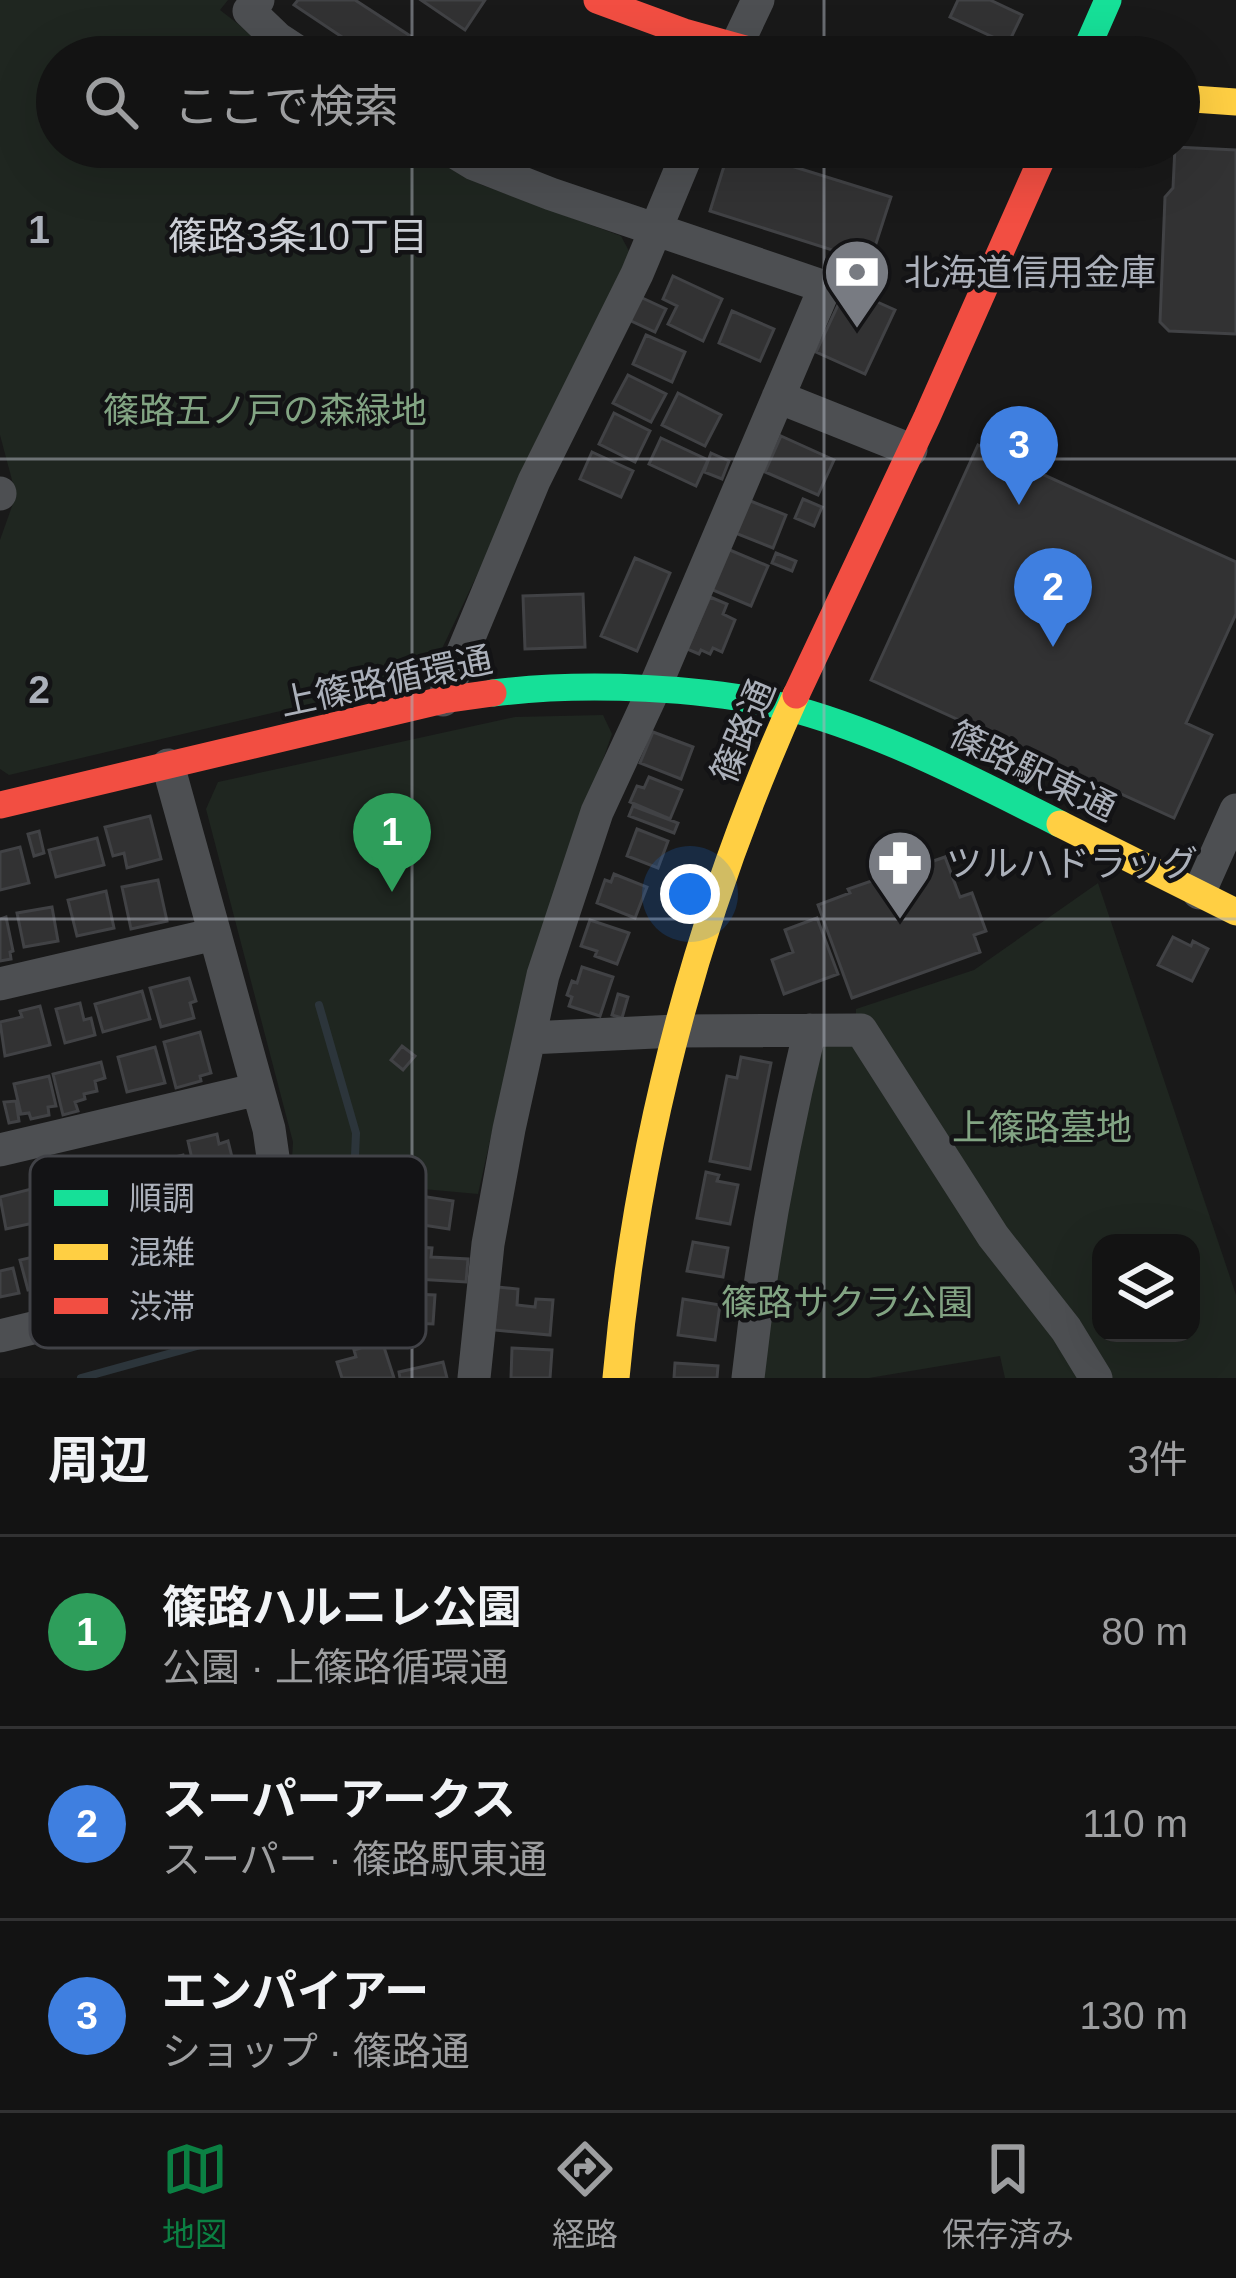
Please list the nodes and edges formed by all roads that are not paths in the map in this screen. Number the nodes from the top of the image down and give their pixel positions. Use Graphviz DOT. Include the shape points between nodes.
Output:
graph roads {
  1 [pos="258,0"];
  2 [pos="597,0"];
  3 [pos="758,0"];
  4 [pos="1108,0"];
  5 [pos="275,36"];
  6 [pos="688,36"];
  7 [pos="741,36"];
  8 [pos="1092,36"];
  9 [pos="1200,99"];
  10 [pos="1236,102"];
  11 [pos="484,168"];
  12 [pos="681,168"];
  13 [pos="1038,168"];
  14 [pos="656,229"];
  15 [pos="778,397"];
  16 [pos="911,450"];
  17 [pos="654,689"];
  18 [pos="443,700"];
  19 [pos="792,709"];
  20 [pos="168,765"];
  21 [pos="0,805"];
  22 [pos="1236,810"];
  23 [pos="1199,893"];
  24 [pos="1236,912"];
  25 [pos="215,934"];
  26 [pos="0,984"];
  27 [pos="810,1030"];
  28 [pos="676,1031"];
  29 [pos="530,1038"];
  30 [pos="258,1089"];
  31 [pos="0,1150"];
  32 [pos="273,1156"];
  33 [pos="30,1329"];
  34 [pos="0,1336"];
  35 [pos="473,1378"];
  36 [pos="616,1378"];
  37 [pos="748,1378"];
  38 [pos="1096,1378"];
  1 -- 5 [label="street" via="249,11"];
  2 -- 6 [label="street"];
  3 -- 7 [label="street"];
  4 -- 8 [label="street"];
  9 -- 10 [label="street"];
  11 -- 14 [label="street"];
  12 -- 14 [label="street"];
  13 -- 16 [label="street, 篠路通"];
  14 -- 15 [label="street" via="825,287"];
  14 -- 18 [label="street" via="534,481"];
  15 -- 16 [label="street"];
  15 -- 17 [label="street"];
  16 -- 19 [label="street, 篠路通"];
  17 -- 18 [label="street, 上篠路循環通" via="526,689"];
  17 -- 19 [label="street, 上篠路循環通"];
  17 -- 29 [label="street" via="597,812"];
  18 -- 20 [label="street, 上篠路循環通"];
  19 -- 23 [label="street, 篠路駅東通" via="950,768"];
  19 -- 28 [label="street, 篠路通" via="726,868"];
  20 -- 21 [label="street, 上篠路循環通"];
  20 -- 25 [label="street"];
  22 -- 23 [label="street"];
  23 -- 24 [label="street, 篠路駅東通"];
  25 -- 26 [label="street"];
  25 -- 30 [label="street"];
  27 -- 28 [label="street"];
  27 -- 37 [label="street" via="768,1223"];
  27 -- 38 [label="street" via="861,1030"];
  28 -- 29 [label="street"];
  28 -- 36 [label="street, 篠路通" via="639,1203"];
  29 -- 35 [label="street" via="488,1244"];
  30 -- 31 [label="street"];
  30 -- 32 [label="street"];
  33 -- 34 [label="street"];
}
